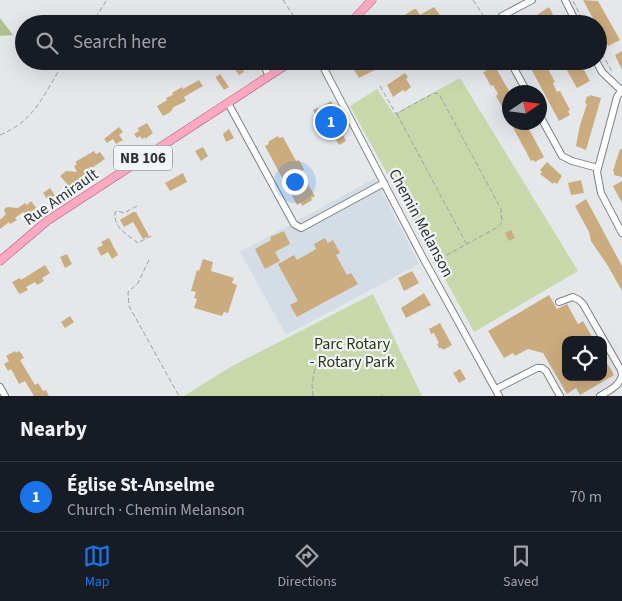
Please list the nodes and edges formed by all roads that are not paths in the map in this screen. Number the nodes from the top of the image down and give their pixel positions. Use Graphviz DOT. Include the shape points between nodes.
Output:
graph roads {
  1 [pos="372,0"];
  2 [pos="532,0"];
  3 [pos="565,0"];
  4 [pos="358,15"];
  5 [pos="504,15"];
  6 [pos="572,15"];
  7 [pos="266,70"];
  8 [pos="278,70"];
  9 [pos="325,70"];
  10 [pos="515,70"];
  11 [pos="601,70"];
  12 [pos="269,76"];
  13 [pos="523,85"];
  14 [pos="622,90"];
  15 [pos="228,103"];
  16 [pos="547,130"];
  17 [pos="598,168"];
  18 [pos="384,183"];
  19 [pos="622,234"];
  20 [pos="0,261"];
  21 [pos="559,302"];
  22 [pos="622,376"];
  23 [pos="0,387"];
  24 [pos="496,389"];
  25 [pos="5,396"];
  26 [pos="499,396"];
  27 [pos="560,396"];
  28 [pos="600,396"];
  1 -- 4 [label="main road"];
  2 -- 5 [label="street"];
  3 -- 6 [label="street"];
  7 -- 12 [label="street"];
  8 -- 12 [label="main road, Rue Amirault / NB 106"];
  9 -- 18 [label="street, Chemin Melanson"];
  10 -- 13 [label="street"];
  11 -- 14 [label="street"];
  12 -- 15 [label="main road, Rue Amirault / NB 106"];
  14 -- 17 [label="street" via="617,97"];
  15 -- 18 [label="street" via="294,224 301,228"];
  15 -- 20 [label="main road, Rue Amirault / NB 106" via="47,221"];
  16 -- 17 [label="street" via="562,156 572,162"];
  17 -- 19 [label="street" via="601,193"];
  18 -- 24 [label="street, Chemin Melanson"];
  21 -- 22 [label="street" via="573,297 583,304"];
  22 -- 28 [label="street" via="615,387"];
  23 -- 25 [label="street"];
  24 -- 26 [label="street, Chemin Melanson"];
  24 -- 27 [label="street" via="542,368"];
}
